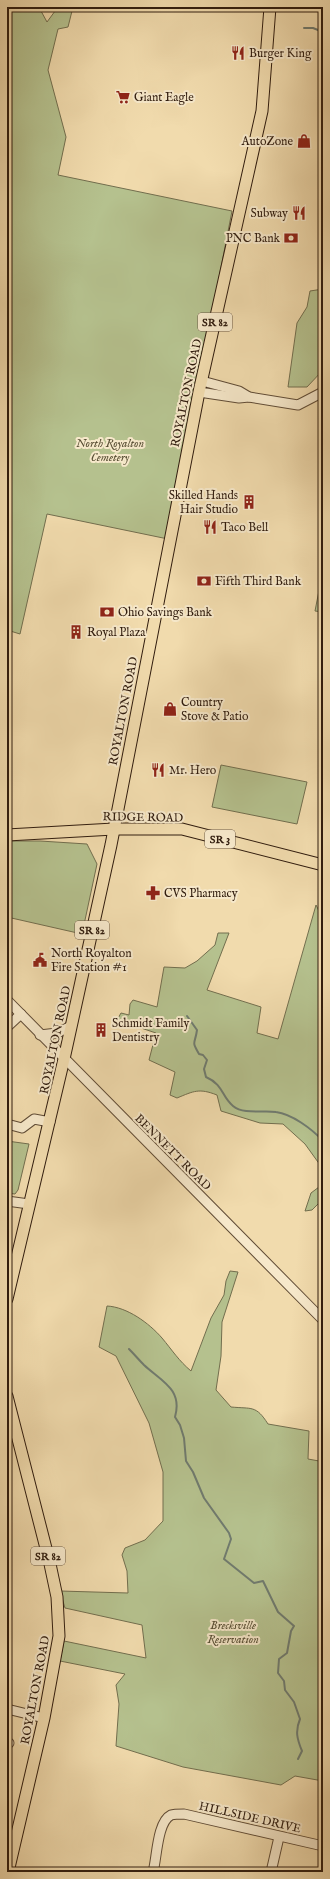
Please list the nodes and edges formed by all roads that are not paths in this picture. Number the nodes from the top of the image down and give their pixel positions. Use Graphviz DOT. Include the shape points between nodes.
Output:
graph roads {
  1 [pos="270,7"];
  2 [pos="201,387"];
  3 [pos="323,392"];
  4 [pos="114,829"];
  5 [pos="7,835"];
  6 [pos="323,865"];
  7 [pos="7,1000"];
  8 [pos="21,1014"];
  9 [pos="71,1026"];
  10 [pos="7,1027"];
  11 [pos="40,1035"];
  12 [pos="64,1060"];
  13 [pos="50,1122"];
  14 [pos="7,1124"];
  15 [pos="7,1201"];
  16 [pos="29,1204"];
  17 [pos="7,1299"];
  18 [pos="323,1320"];
  19 [pos="7,1396"];
  20 [pos="7,1709"];
  21 [pos="44,1718"];
  22 [pos="279,1837"];
  23 [pos="323,1846"];
  24 [pos="8,1872"];
  25 [pos="153,1872"];
  26 [pos="271,1872"];
  1 -- 2 [label="main road, ROYALTON ROAD / SR 82" via="262,110"];
  2 -- 3 [label="street" via="239,391 249,397 298,405"];
  2 -- 4 [label="main road, ROYALTON ROAD / SR 82"];
  4 -- 5 [label="main road, RIDGE ROAD / SR 3"];
  4 -- 6 [label="main road, RIDGE ROAD / SR 3" via="182,829"];
  4 -- 9 [label="main road, ROYALTON ROAD / SR 82"];
  7 -- 8 [label="street, BENNETT ROAD"];
  8 -- 10 [label="street"];
  8 -- 11 [label="street, BENNETT ROAD"];
  9 -- 11 [label="street" via="57,1033"];
  9 -- 12 [label="main road, ROYALTON ROAD / SR 82"];
  11 -- 12 [label="street, BENNETT ROAD"];
  12 -- 13 [label="main road, ROYALTON ROAD / SR 82"];
  12 -- 18 [label="street, BENNETT ROAD"];
  13 -- 14 [label="street" via="34,1119 22,1128"];
  13 -- 16 [label="main road, ROYALTON ROAD / SR 82"];
  15 -- 16 [label="street"];
  16 -- 17 [label="main road, ROYALTON ROAD / SR 82"];
  19 -- 21 [label="main road, ROYALTON ROAD / SR 82" via="43,1532 57,1597 59,1636"];
  20 -- 21 [label="street"];
  21 -- 24 [label="main road, ROYALTON ROAD / SR 82"];
  22 -- 23 [label="street, HILLSIDE DRIVE"];
  22 -- 25 [label="street, HILLSIDE DRIVE" via="184,1814 171,1815 163,1822"];
  22 -- 26 [label="street"];
}
